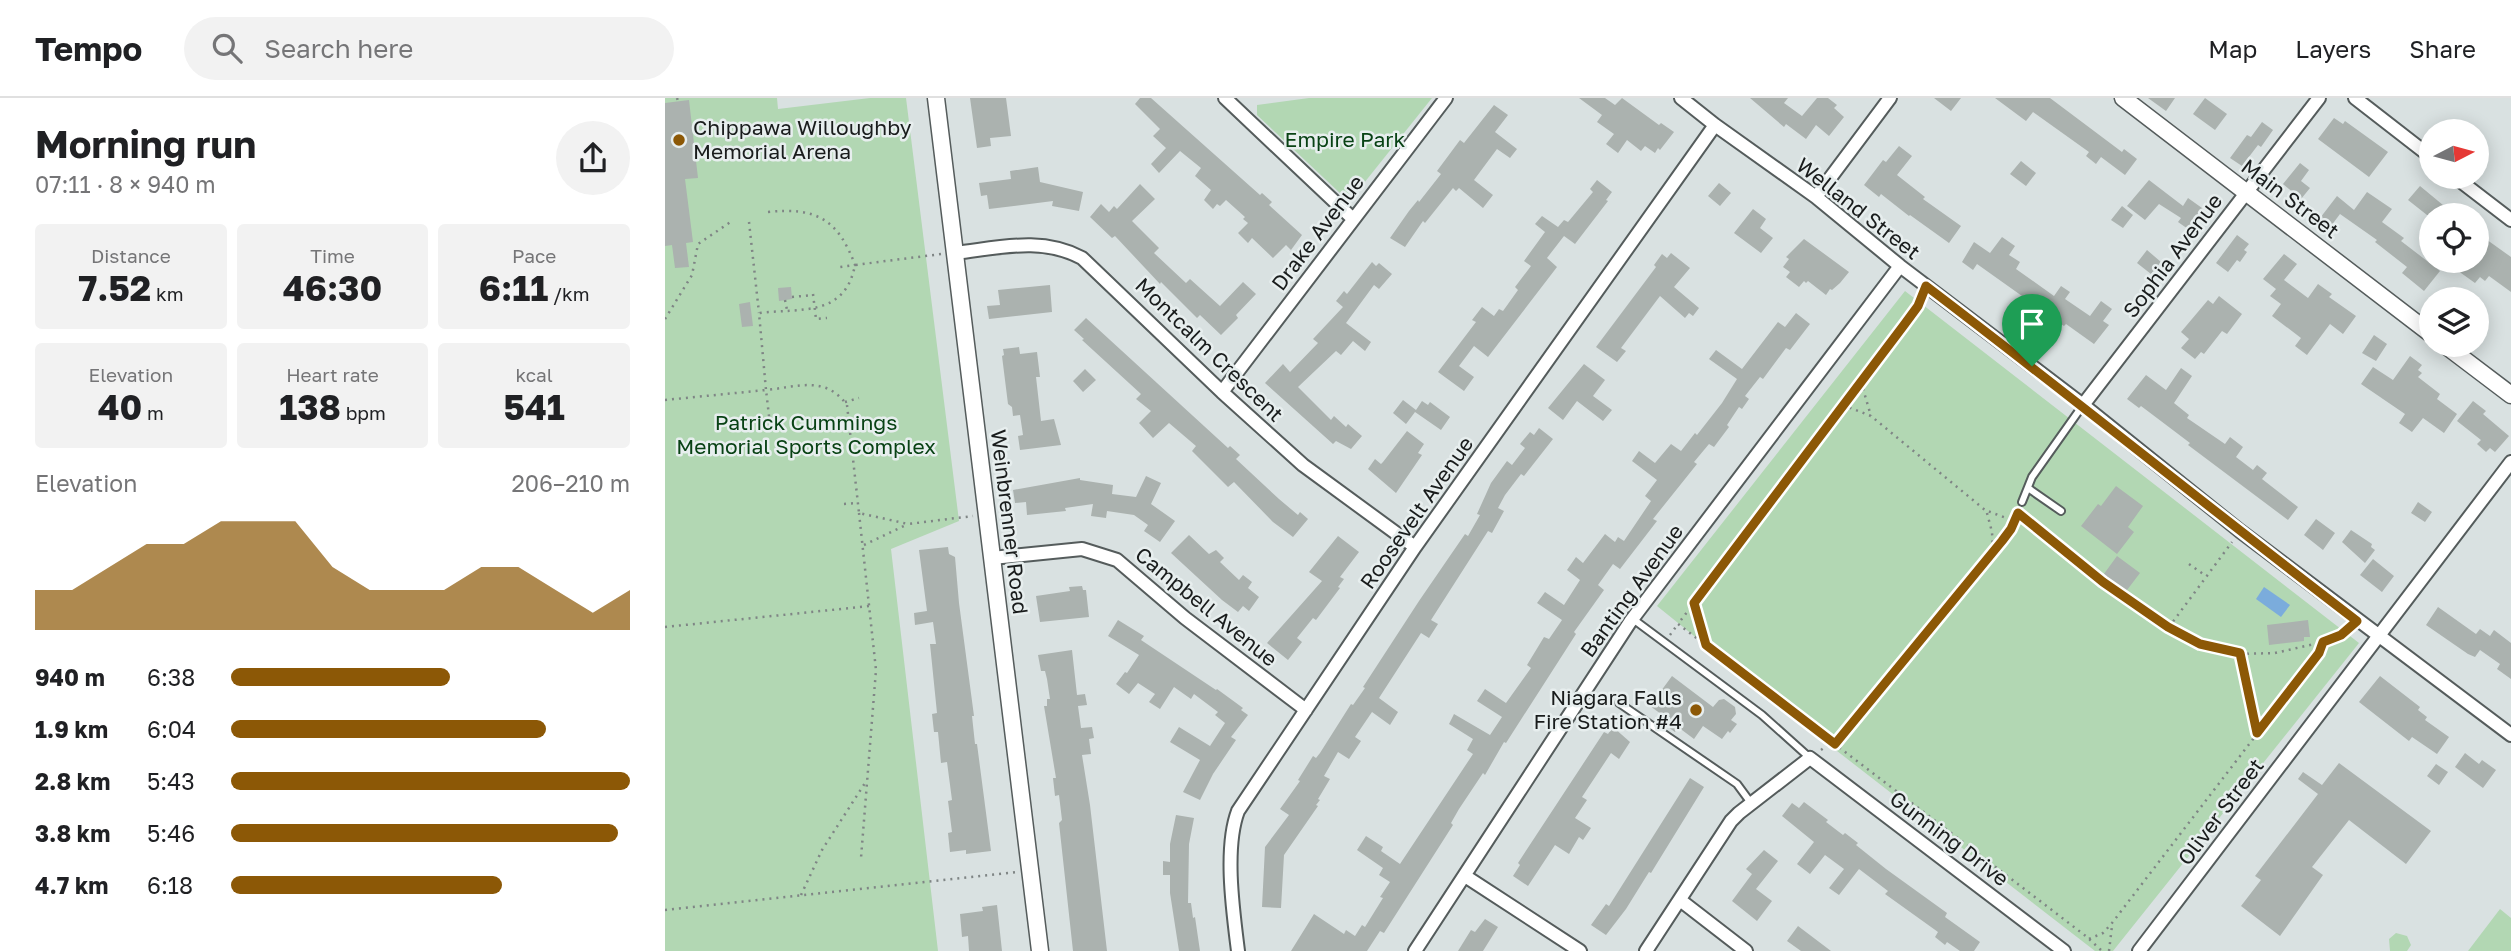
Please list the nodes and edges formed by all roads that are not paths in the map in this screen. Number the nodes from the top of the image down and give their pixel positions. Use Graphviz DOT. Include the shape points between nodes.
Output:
graph roads {
  1 [pos="936,98"];
  2 [pos="1225,98"];
  3 [pos="1445,98"];
  4 [pos="1681,98"];
  5 [pos="1890,98"];
  6 [pos="2123,98"];
  7 [pos="2319,98"];
  8 [pos="2355,98"];
  9 [pos="1714,125"];
  10 [pos="2419,149"];
  11 [pos="2471,189"];
  12 [pos="2246,192"];
  13 [pos="1815,197"];
  14 [pos="1352,218"];
  15 [pos="2511,220"];
  16 [pos="955,253"];
  17 [pos="1900,266"];
  18 [pos="2419,324"];
  19 [pos="2461,357"];
  20 [pos="1222,392"];
  21 [pos="2511,395"];
  22 [pos="2083,405"];
  23 [pos="2511,462"];
  24 [pos="2028,488"];
  25 [pos="2022,502"];
  26 [pos="2061,511"];
  27 [pos="1415,547"];
  28 [pos="992,558"];
  29 [pos="1632,619"];
  30 [pos="2379,638"];
  31 [pos="1619,703"];
  32 [pos="1306,710"];
  33 [pos="2511,735"];
  34 [pos="1810,758"];
  35 [pos="1751,803"];
  36 [pos="1465,876"];
  37 [pos="1680,900"];
  38 [pos="1040,951"];
  39 [pos="1238,951"];
  40 [pos="1415,951"];
  41 [pos="1580,951"];
  42 [pos="1646,951"];
  43 [pos="1746,951"];
  44 [pos="2064,951"];
  45 [pos="2139,951"];
  1 -- 16 [label="street, Weinbrenner Road"];
  2 -- 14 [label="street"];
  3 -- 14 [label="street, Drake Avenue"];
  4 -- 9 [label="street, Welland Street"];
  5 -- 13 [label="street"];
  6 -- 12 [label="street, Main Street"];
  7 -- 12 [label="street, Sophia Avenue"];
  8 -- 10 [label="street"];
  9 -- 13 [label="street, Welland Street"];
  9 -- 27 [label="street, Roosevelt Avenue"];
  11 -- 15 [label="street"];
  12 -- 18 [label="street, Main Street"];
  12 -- 22 [label="street, Sophia Avenue"];
  13 -- 17 [label="street, Welland Street"];
  14 -- 20 [label="street, Drake Avenue"];
  16 -- 20 [label="street, Montcalm Crescent" via="1043,244 1072,253 1092,266"];
  16 -- 28 [label="street, Weinbrenner Road"];
  17 -- 22 [label="street, Welland Street"];
  17 -- 29 [label="street, Banting Avenue"];
  19 -- 21 [label="street"];
  20 -- 27 [label="street, Montcalm Crescent" via="1318,477"];
  22 -- 24 [label="lane"];
  22 -- 30 [label="street, Welland Street"];
  23 -- 30 [label="street, Oliver Street"];
  24 -- 25 [label="lane"];
  24 -- 26 [label="lane"];
  27 -- 32 [label="street, Roosevelt Avenue"];
  28 -- 32 [label="street, Campbell Avenue" via="1082,549 1117,560"];
  28 -- 38 [label="street, Weinbrenner Road"];
  29 -- 34 [label="lane" via="1762,715"];
  29 -- 36 [label="street, Banting Avenue"];
  30 -- 33 [label="street, Welland Street"];
  30 -- 45 [label="street, Oliver Street"];
  31 -- 35 [label="lane" via="1737,784"];
  32 -- 39 [label="street, Roosevelt Avenue" via="1238,811 1232,828 1232,906"];
  34 -- 35 [label="street"];
  34 -- 44 [label="street, Gunning Drive"];
  35 -- 37 [label="street" via="1731,821"];
  36 -- 40 [label="street, Banting Avenue"];
  36 -- 41 [label="street"];
  37 -- 42 [label="street"];
  37 -- 43 [label="street"];
}
